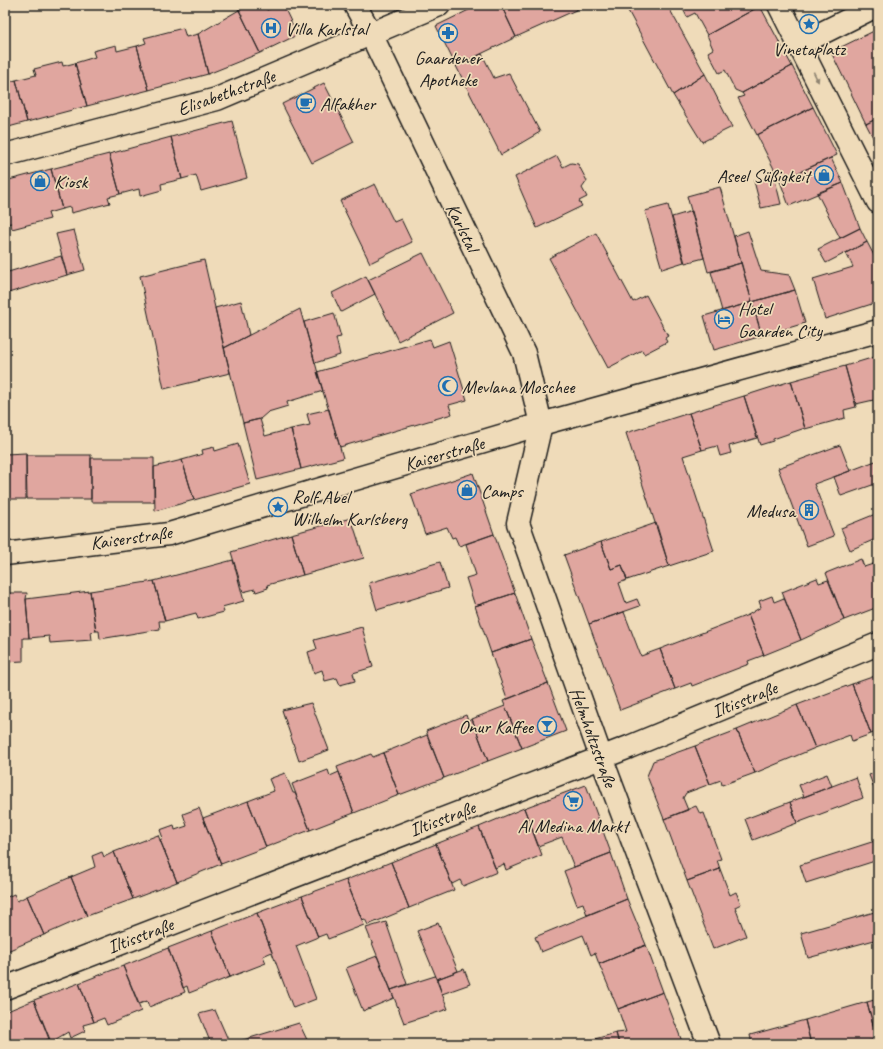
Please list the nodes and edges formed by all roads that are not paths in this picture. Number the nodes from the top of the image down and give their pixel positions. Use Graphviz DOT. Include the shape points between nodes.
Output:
graph roads {
  1 [pos="355,5"];
  2 [pos="369,5"];
  3 [pos="439,5"];
  4 [pos="778,5"];
  5 [pos="878,5"];
  6 [pos="371,34"];
  7 [pos="800,44"];
  8 [pos="5,156"];
  9 [pos="878,202"];
  10 [pos="878,331"];
  11 [pos="542,424"];
  12 [pos="5,554"];
  13 [pos="878,644"];
  14 [pos="601,756"];
  15 [pos="5,988"];
  16 [pos="709,1044"];
  1 -- 6 [label="street, Karlstal"];
  2 -- 6 [label="street, Karlstal"];
  3 -- 6 [label="street, Elisabethstraße"];
  4 -- 7 [label="street"];
  5 -- 7 [label="street"];
  6 -- 8 [label="street, Elisabethstraße" via="217,99"];
  6 -- 11 [label="street, Karlstal" via="524,353"];
  7 -- 9 [label="street, one-way"];
  10 -- 11 [label="street, Kaiserstraße"];
  11 -- 12 [label="street, Kaiserstraße" via="169,534"];
  11 -- 14 [label="street, Helmholtzstraße" via="518,523"];
  13 -- 14 [label="street, Iltisstraße" via="629,747"];
  14 -- 15 [label="street, Iltisstraße"];
  14 -- 16 [label="street, Helmholtzstraße"];
}
